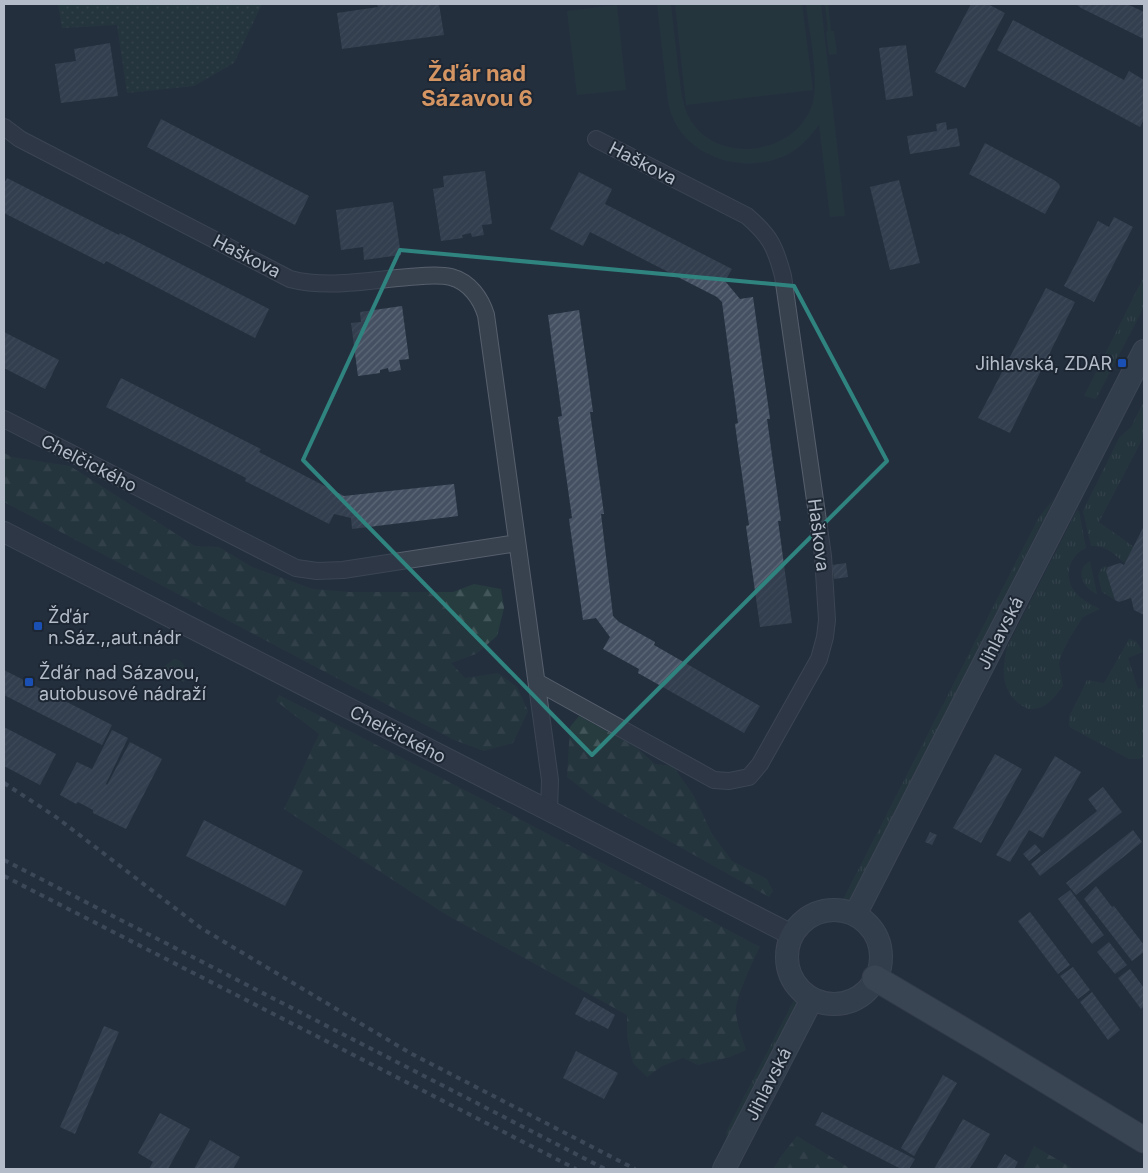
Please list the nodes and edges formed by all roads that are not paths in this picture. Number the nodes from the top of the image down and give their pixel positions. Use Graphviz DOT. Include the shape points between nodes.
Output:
graph roads {
  1 [pos="4,127"];
  2 [pos="596,140"];
  3 [pos="1144,351"];
  4 [pos="4,419"];
  5 [pos="4,532"];
  6 [pos="517,543"];
  7 [pos="537,682"];
  8 [pos="549,811"];
  9 [pos="855,915"];
  10 [pos="792,935"];
  11 [pos="875,978"];
  12 [pos="812,999"];
  13 [pos="1144,1140"];
  14 [pos="728,1161"];
  1 -- 6 [label="street, Haškova" via="20,139 290,278 324,284 432,276 452,277 468,285 482,302 486,315"];
  2 -- 7 [label="street, Haškova" via="747,216 767,235 783,276 823,556 827,620 819,659 760,764 749,777 714,780"];
  3 -- 9 [label="main road, Jihlavská"];
  4 -- 6 [label="street, Chelčického" via="296,568 342,570"];
  5 -- 8 [label="street, Chelčického"];
  6 -- 7 [label="street, Haškova"];
  7 -- 8 [label="street, Haškova" via="550,780"];
  8 -- 10 [label="street, Chelčického"];
  9 -- 10 [label="main road" via="838,910 819,912 803,921"];
  9 -- 11 [label="main road" via="866,923 877,940 880,959"];
  10 -- 12 [label="main road" via="786,957 790,974"];
  11 -- 12 [label="main road" via="864,992 848,1001 830,1003"];
  11 -- 13 [label="main road"];
  12 -- 14 [label="main road, Jihlavská"];
}
